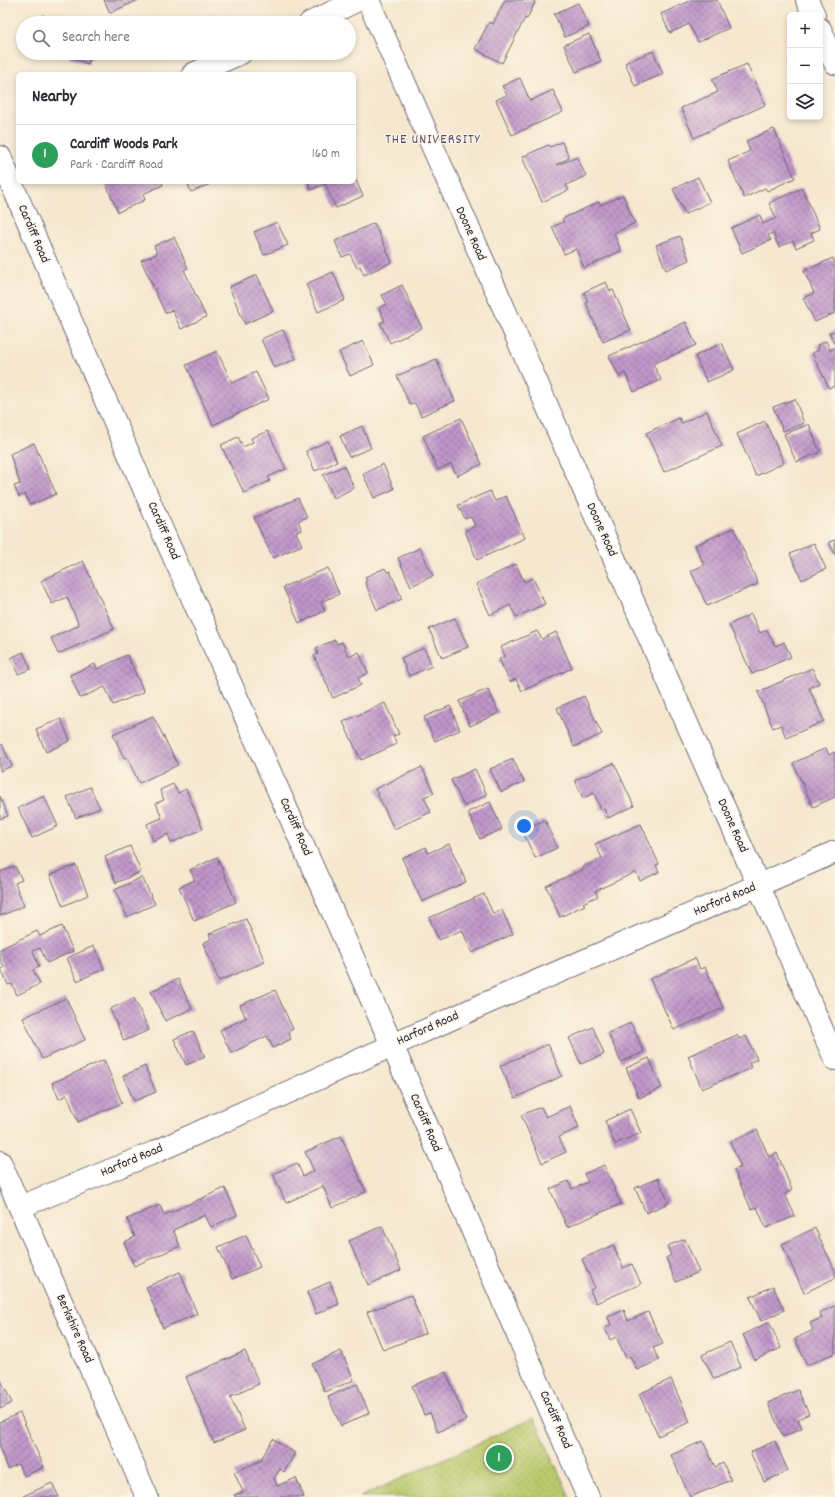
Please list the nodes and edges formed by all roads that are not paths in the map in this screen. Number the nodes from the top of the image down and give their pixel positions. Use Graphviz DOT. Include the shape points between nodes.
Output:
graph roads {
  1 [pos="358,0"];
  2 [pos="368,0"];
  3 [pos="807,0"];
  4 [pos="813,12"];
  5 [pos="325,16"];
  6 [pos="823,36"];
  7 [pos="225,60"];
  8 [pos="835,63"];
  9 [pos="198,72"];
  10 [pos="5,157"];
  11 [pos="16,183"];
  12 [pos="16,184"];
  13 [pos="835,852"];
  14 [pos="759,886"];
  15 [pos="392,1045"];
  16 [pos="835,1059"];
  17 [pos="0,1162"];
  18 [pos="20,1207"];
  19 [pos="147,1497"];
  20 [pos="588,1497"];
  1 -- 5 [label="street"];
  2 -- 14 [label="street, Doone Road"];
  3 -- 4 [label="street"];
  6 -- 8 [label="street"];
  7 -- 9 [label="street"];
  10 -- 11 [label="street, Cardiff Road"];
  12 -- 15 [label="street, Cardiff Road" via="160,526"];
  13 -- 14 [label="street, Harford Road"];
  14 -- 15 [label="street, Harford Road"];
  14 -- 16 [label="street, Doone Road"];
  15 -- 18 [label="street, Harford Road" via="153,1152"];
  15 -- 20 [label="street, Cardiff Road"];
  17 -- 18 [label="street, Berkshire Road"];
  18 -- 19 [label="street, Berkshire Road"];
}
